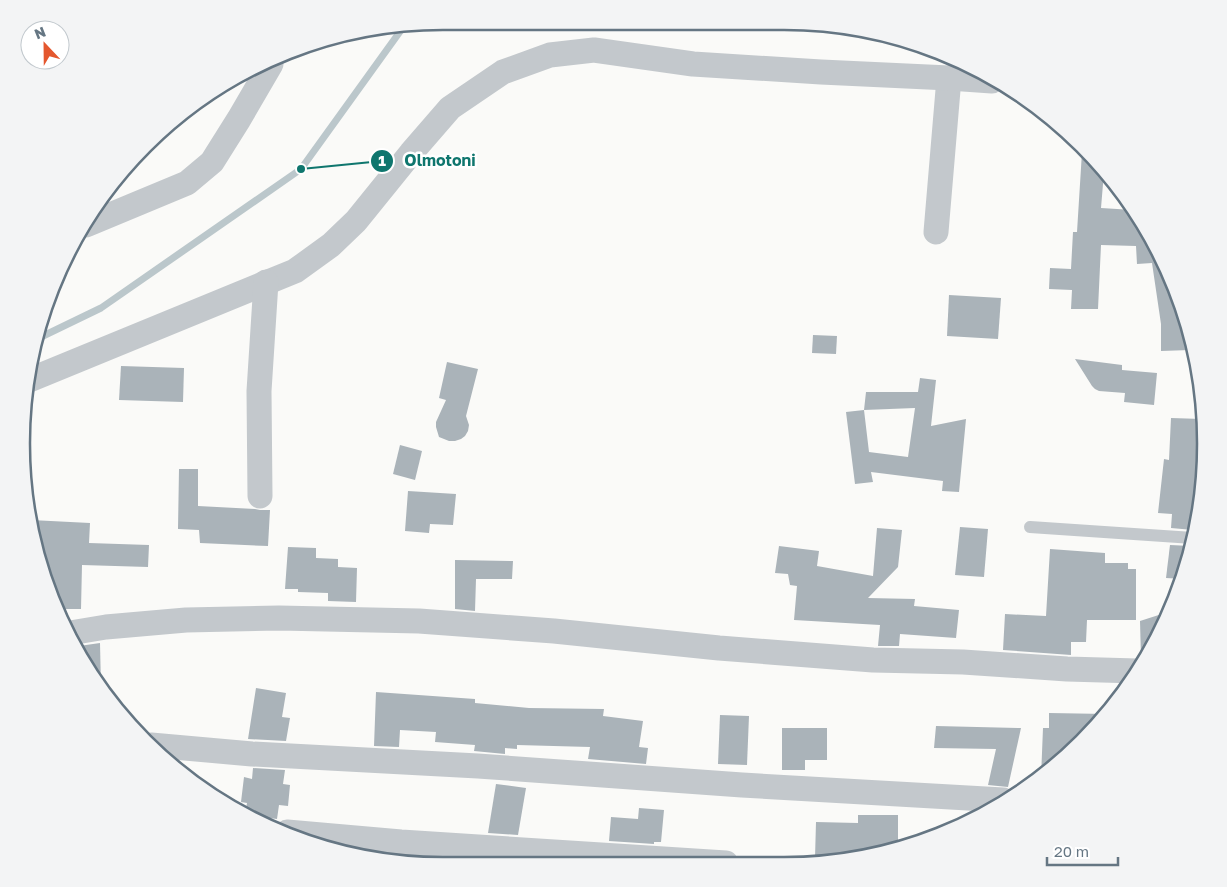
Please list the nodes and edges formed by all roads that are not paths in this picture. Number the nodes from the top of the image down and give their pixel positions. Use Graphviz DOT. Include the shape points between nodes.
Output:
graph roads {
  1 [pos="268,70"];
  2 [pos="949,78"];
  3 [pos="980,80"];
  4 [pos="95,221"];
  5 [pos="936,232"];
  6 [pos="266,282"];
  7 [pos="36,377"];
  8 [pos="260,496"];
  9 [pos="1030,527"];
  10 [pos="1186,538"];
  11 [pos="76,632"];
  12 [pos="1128,671"];
  13 [pos="163,747"];
  14 [pos="994,799"];
  15 [pos="308,834"];
  16 [pos="633,857"];
  1 -- 4 [label="street" via="212,162 188,183"];
  2 -- 3 [label="street"];
  2 -- 5 [label="street"];
  2 -- 6 [label="street" via="693,64 594,50 550,54 503,72 450,108 356,221 331,245 295,271"];
  6 -- 7 [label="street"];
  6 -- 8 [label="street" via="259,391"];
  9 -- 10 [label="lane"];
  11 -- 12 [label="street" via="186,620 420,621 873,660"];
  13 -- 14 [label="street"];
  15 -- 16 [label="street"];
}
